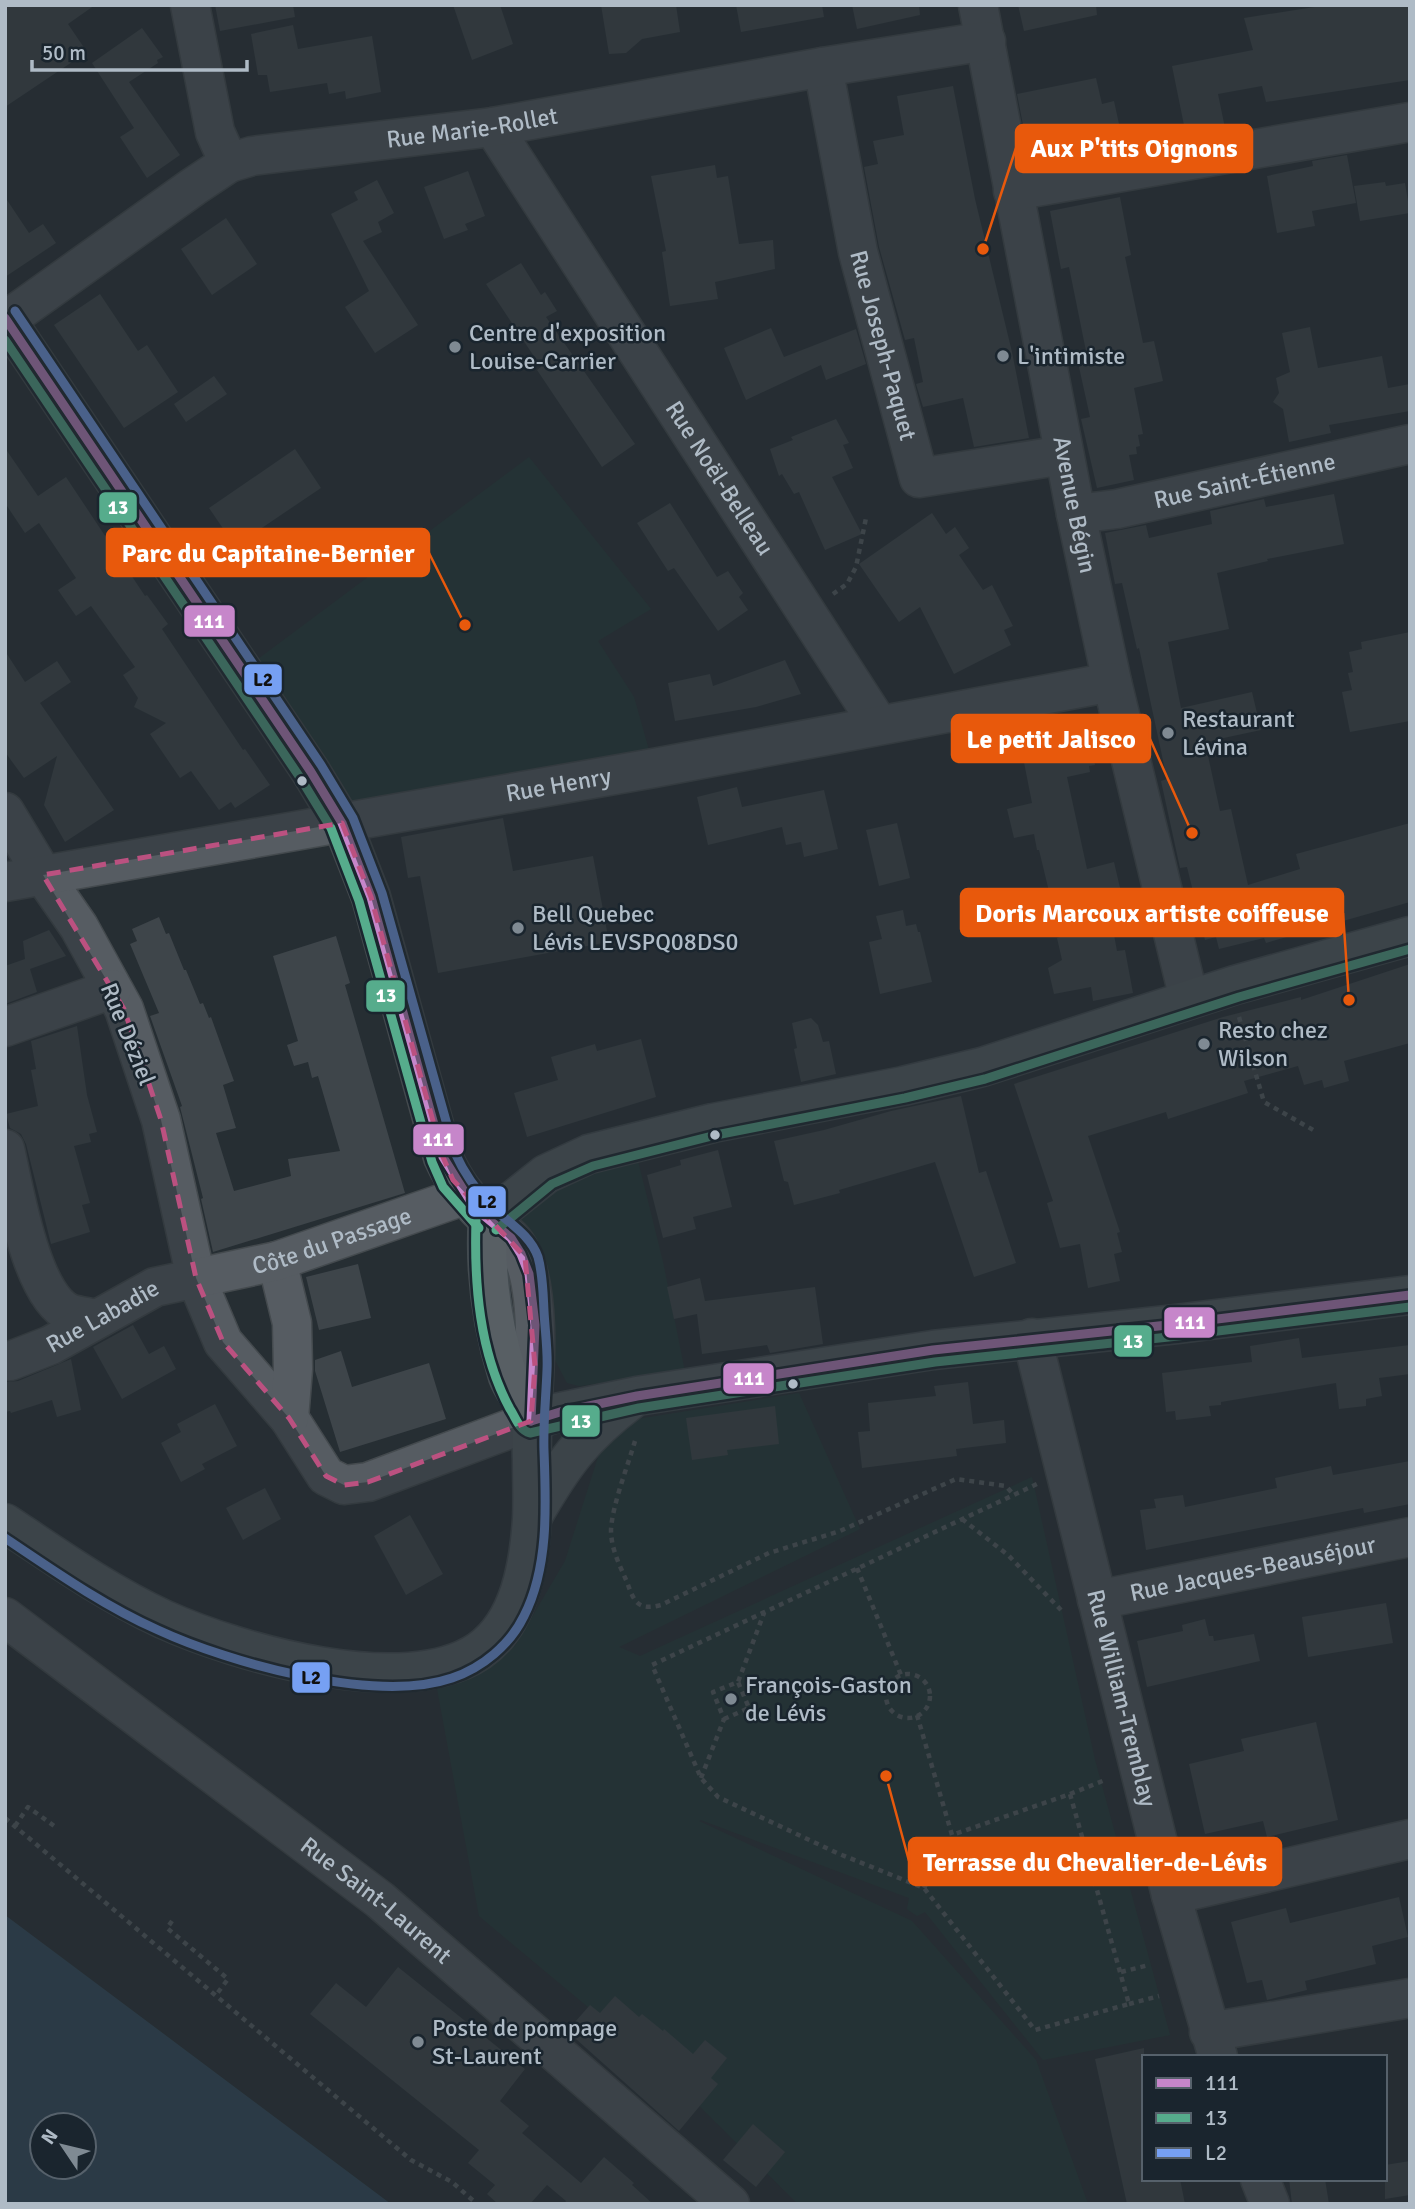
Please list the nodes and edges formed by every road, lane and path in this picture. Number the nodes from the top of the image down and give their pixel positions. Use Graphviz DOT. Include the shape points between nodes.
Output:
graph roads {
  1 [pos="190,5"];
  2 [pos="982,23"];
  3 [pos="823,67"];
  4 [pos="1410,122"];
  5 [pos="494,127"];
  6 [pos="229,163"];
  7 [pos="1013,191"];
  8 [pos="6,320"];
  9 [pos="1410,444"];
  10 [pos="1064,455"];
  11 [pos="1076,514"];
  12 [pos="866,518"];
  13 [pos="806,613"];
  14 [pos="1112,682"];
  15 [pos="879,725"];
  16 [pos="5,812"];
  17 [pos="342,823"];
  18 [pos="43,875"];
  19 [pos="5,882"];
  20 [pos="1410,936"];
  21 [pos="112,989"];
  22 [pos="1189,999"];
  23 [pos="1236,1006"];
  24 [pos="5,1027"];
  25 [pos="1315,1131"];
  26 [pos="5,1149"];
  27 [pos="477,1208"];
  28 [pos="277,1261"];
  29 [pos="196,1278"];
  30 [pos="1410,1295"];
  31 [pos="96,1319"];
  32 [pos="1032,1338"];
  33 [pos="10,1361"];
  34 [pos="637,1414"];
  35 [pos="289,1418"];
  36 [pos="531,1421"];
  37 [pos="1041,1482"];
  38 [pos="1014,1495"];
  39 [pos="532,1518"];
  40 [pos="962,1519"];
  41 [pos="5,1523"];
  42 [pos="1410,1537"];
  43 [pos="858,1568"];
  44 [pos="1097,1600"];
  45 [pos="1061,1610"];
  46 [pos="765,1612"];
  47 [pos="5,1617"];
  48 [pos="901,1675"];
  49 [pos="738,1682"];
  50 [pos="917,1715"];
  51 [pos="724,1718"];
  52 [pos="701,1777"];
  53 [pos="1105,1780"];
  54 [pos="1070,1794"];
  55 [pos="5,1818"];
  56 [pos="15,1826"];
  57 [pos="57,1828"];
  58 [pos="951,1835"];
  59 [pos="1410,1839"];
  60 [pos="924,1888"];
  61 [pos="1171,1895"];
  62 [pos="172,1921"];
  63 [pos="1149,1965"];
  64 [pos="1121,1972"];
  65 [pos="216,1995"];
  66 [pos="1159,1996"];
  67 [pos="1410,1998"];
  68 [pos="1129,2004"];
  69 [pos="1214,2044"];
  70 [pos="1262,2181"];
  71 [pos="477,2204"];
  72 [pos="730,2204"];
  73 [pos="1270,2204"];
  1 -- 6 [label="street" via="215,132"];
  2 -- 3 [label="street, Rue Marie-Rollet"];
  2 -- 7 [label="street, Avenue Bégin"];
  3 -- 5 [label="street, Rue Marie-Rollet"];
  3 -- 10 [label="street, Rue Joseph-Paquet" via="858,252 919,478"];
  4 -- 7 [label="street"];
  5 -- 6 [label="street, Rue Marie-Rollet" via="252,156"];
  5 -- 13 [label="street, Rue Noël-Belleau"];
  6 -- 8 [label="street, Rue Marie-Rollet"];
  7 -- 10 [label="street, Avenue Bégin"];
  8 -- 17 [label="street"];
  9 -- 11 [label="street, Rue Saint-Étienne" via="1117,509"];
  10 -- 11 [label="street, Avenue Bégin"];
  11 -- 14 [label="street, Avenue Bégin"];
  12 -- 13 [label="path" via="856,567 847,584"];
  13 -- 15 [label="street, Rue Noël-Belleau"];
  14 -- 15 [label="street, Rue Henry"];
  14 -- 22 [label="street, Avenue Bégin"];
  15 -- 17 [label="street, Rue Henry"];
  16 -- 18 [label="street, Rue Déziel"];
  17 -- 18 [label="street, Rue Henry"];
  17 -- 27 [label="street" via="370,897 443,1157 453,1180"];
  18 -- 19 [label="street, Rue Henry"];
  18 -- 21 [label="street, Rue Déziel" via="79,927"];
  20 -- 22 [label="main road, Côte du Passage"];
  21 -- 24 [label="street"];
  21 -- 29 [label="street, Rue Déziel" via="124,1009 161,1121"];
  22 -- 27 [label="main road, Côte du Passage" via="982,1067 713,1122 589,1154"];
  23 -- 25 [label="path" via="1264,1102"];
  26 -- 31 [label="street" via="27,1241 47,1292 68,1313"];
  27 -- 28 [label="street, Côte du Passage"];
  27 -- 36 [label="main road" via="489,1299 509,1378"];
  28 -- 29 [label="street, Côte du Passage"];
  28 -- 35 [label="street" via="292,1323"];
  29 -- 31 [label="street, Rue Labadie" via="155,1287"];
  29 -- 35 [label="street, Rue Déziel" via="223,1342"];
  30 -- 32 [label="main road"];
  31 -- 33 [label="street, Rue Labadie" via="51,1345"];
  32 -- 34 [label="main road" via="933,1350"];
  32 -- 44 [label="street, Rue William-Tremblay"];
  34 -- 36 [label="main road" via="560,1412"];
  34 -- 38 [label="path" via="611,1530 632,1597 648,1608 769,1553 840,1531 956,1479 1006,1486"];
  34 -- 39 [label="main road" via="603,1421 573,1452"];
  35 -- 36 [label="street, Rue Déziel" via="326,1476 344,1485 368,1482"];
  36 -- 39 [label="main road"];
  37 -- 38 [label="path"];
  38 -- 40 [label="path"];
  39 -- 41 [label="main road" via="517,1602 503,1627 480,1650 456,1663 428,1671 391,1672 335,1668 212,1638 118,1595"];
  40 -- 43 [label="path"];
  40 -- 45 [label="path" via="1008,1555"];
  42 -- 44 [label="street, Rue Jacques-Beauséjour"];
  43 -- 46 [label="path"];
  43 -- 48 [label="path"];
  44 -- 61 [label="street, Rue William-Tremblay"];
  46 -- 49 [label="path"];
  46 -- 52 [label="path" via="652,1665"];
  47 -- 72 [label="street, Rue Saint-Laurent" via="380,1900"];
  48 -- 50 [label="path" via="922,1678 929,1691 927,1705"];
  48 -- 50 [label="path" via="890,1684 888,1704 904,1717"];
  49 -- 51 [label="path" via="713,1692"];
  49 -- 51 [label="path" via="749,1708"];
  50 -- 58 [label="path"];
  51 -- 52 [label="path"];
  52 -- 60 [label="path" via="718,1797"];
  53 -- 54 [label="path"];
  54 -- 58 [label="path"];
  54 -- 64 [label="path"];
  55 -- 56 [label="path"];
  56 -- 57 [label="path" via="29,1807"];
  56 -- 65 [label="path"];
  58 -- 60 [label="path"];
  59 -- 61 [label="street"];
  60 -- 68 [label="path" via="1035,2030"];
  61 -- 69 [label="street, Rue William-Tremblay"];
  62 -- 65 [label="path" via="167,1928 228,1979"];
  63 -- 64 [label="path"];
  64 -- 68 [label="path"];
  65 -- 71 [label="path" via="411,2160 452,2182"];
  66 -- 68 [label="path"];
  67 -- 69 [label="street"];
  70 -- 73 [label="street"];
}
